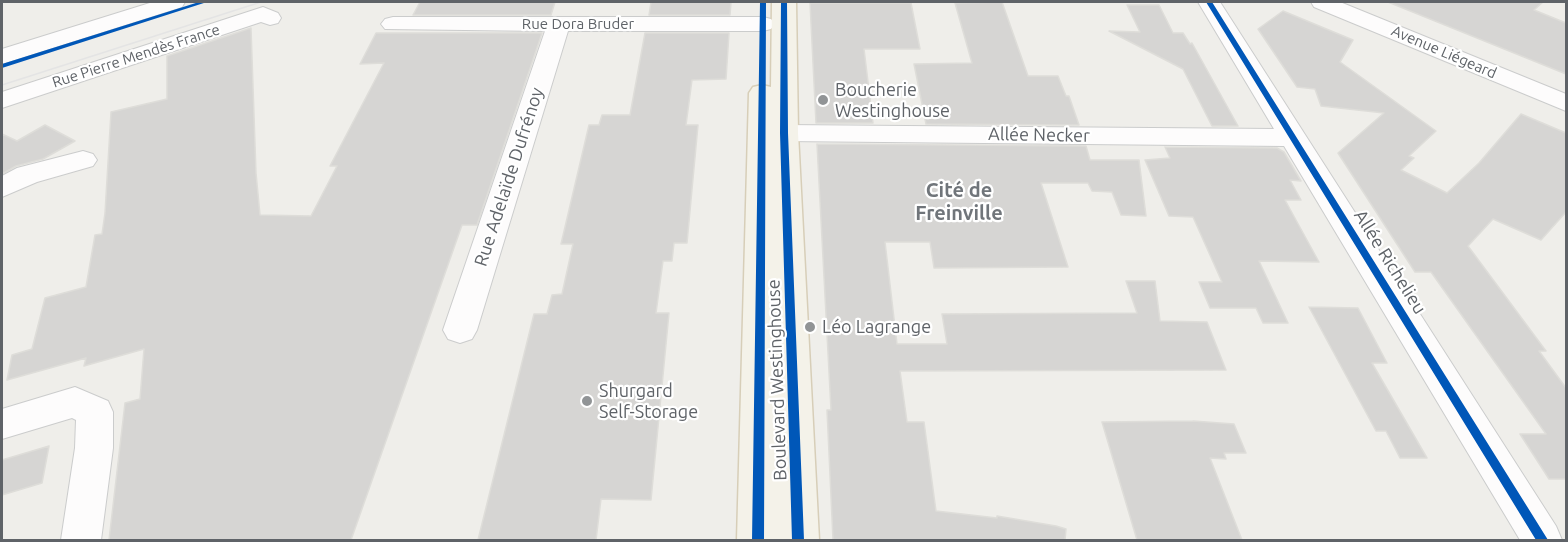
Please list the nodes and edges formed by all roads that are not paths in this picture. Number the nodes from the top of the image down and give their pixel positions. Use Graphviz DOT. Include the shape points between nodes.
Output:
graph roads {
  1 [pos="174,2"];
  2 [pos="1209,2"];
  3 [pos="1322,2"];
  4 [pos="770,9"];
  5 [pos="270,18"];
  6 [pos="393,24"];
  7 [pos="559,24"];
  8 [pos="2,57"];
  9 [pos="2,100"];
  10 [pos="1566,103"];
  11 [pos="784,133"];
  12 [pos="1294,138"];
  13 [pos="83,160"];
  14 [pos="2,188"];
  15 [pos="460,330"];
  16 [pos="2,424"];
  17 [pos="81,540"];
  18 [pos="758,540"];
  19 [pos="798,540"];
  20 [pos="1542,540"];
  1 -- 8 [label="street"];
  2 -- 12 [label="street, Allée Richelieu"];
  3 -- 10 [label="street, Avenue Liégeard"];
  4 -- 7 [label="street, Rue Dora Bruder"];
  4 -- 11 [label="main road, Boulevard Westinghouse"];
  4 -- 18 [label="main road, Boulevard Westinghouse"];
  5 -- 9 [label="street, Rue Pierre Mendès France" via="263,14"];
  6 -- 7 [label="street, Rue Dora Bruder"];
  7 -- 15 [label="street, Rue Adelaïde Dufrénoy"];
  11 -- 12 [label="street, Allée Necker"];
  11 -- 19 [label="main road, Boulevard Westinghouse"];
  12 -- 20 [label="street, Allée Richelieu"];
  13 -- 14 [label="street" via="27,175"];
  16 -- 17 [label="street" via="75,402 95,412"];
}
